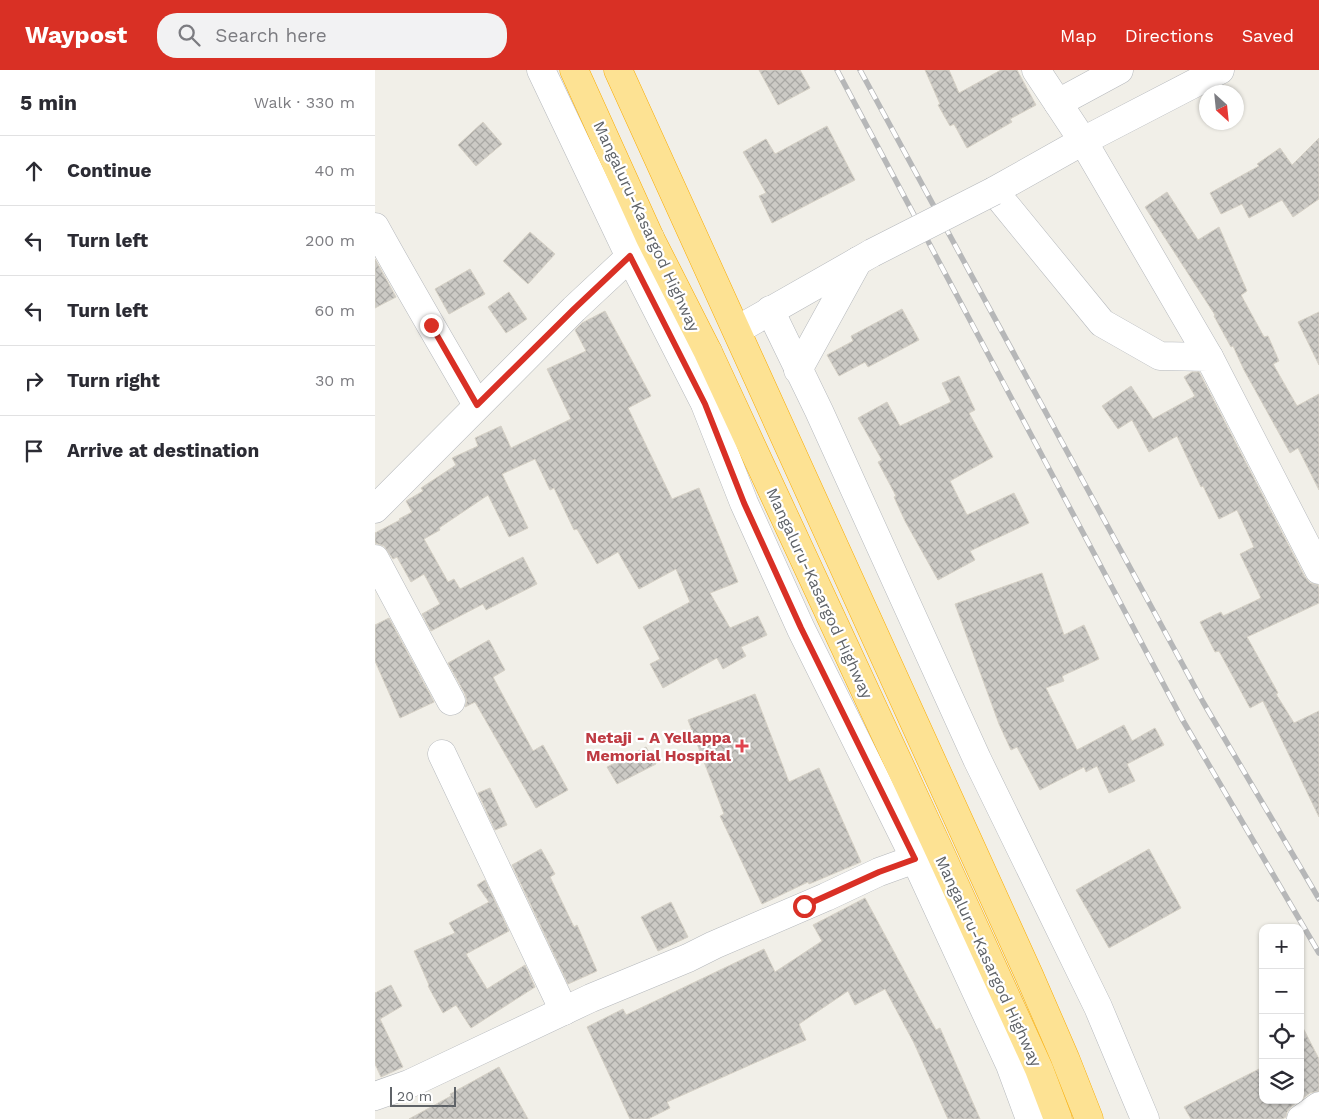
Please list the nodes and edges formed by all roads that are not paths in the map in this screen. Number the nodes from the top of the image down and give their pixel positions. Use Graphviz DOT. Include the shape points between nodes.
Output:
graph roads {
  1 [pos="541,70"];
  2 [pos="574,70"];
  3 [pos="618,70"];
  4 [pos="1036,70"];
  5 [pos="1119,70"];
  6 [pos="1220,70"];
  7 [pos="1058,103"];
  8 [pos="1083,141"];
  9 [pos="994,191"];
  10 [pos="375,227"];
  11 [pos="650,238"];
  12 [pos="630,256"];
  13 [pos="865,257"];
  14 [pos="770,310"];
  15 [pos="737,330"];
  16 [pos="708,352"];
  17 [pos="1209,357"];
  18 [pos="798,370"];
  19 [pos="705,404"];
  20 [pos="477,405"];
  21 [pos="375,509"];
  22 [pos="375,559"];
  23 [pos="1319,570"];
  24 [pos="451,701"];
  25 [pos="441,754"];
  26 [pos="915,859"];
  27 [pos="564,1011"];
  28 [pos="375,1096"];
  29 [pos="1319,1106"];
  30 [pos="1030,1119"];
  31 [pos="1059,1119"];
  32 [pos="1089,1119"];
  33 [pos="1145,1119"];
  34 [pos="1301,1119"];
  1 -- 12 [label="street"];
  2 -- 11 [label="highway, Mangaluru-Kasargod Highway"];
  3 -- 15 [label="highway, Mangaluru-Kasargod Highway"];
  4 -- 7 [label="street"];
  5 -- 7 [label="street"];
  6 -- 8 [label="street"];
  7 -- 8 [label="street"];
  8 -- 9 [label="street"];
  8 -- 17 [label="street"];
  9 -- 13 [label="street, bridge"];
  9 -- 17 [label="street" via="1102,323 1160,356"];
  10 -- 20 [label="street"];
  11 -- 12 [label="street"];
  11 -- 16 [label="highway, Mangaluru-Kasargod Highway"];
  12 -- 19 [label="street"];
  12 -- 20 [label="street"];
  13 -- 14 [label="street"];
  13 -- 18 [label="street"];
  14 -- 15 [label="street"];
  14 -- 18 [label="street"];
  15 -- 32 [label="highway, Mangaluru-Kasargod Highway" via="1029,976"];
  16 -- 19 [label="street"];
  16 -- 31 [label="highway, Mangaluru-Kasargod Highway" via="1039,1068"];
  17 -- 23 [label="street"];
  18 -- 33 [label="street" via="977,759 1098,1007"];
  19 -- 26 [label="street" via="744,503 801,628"];
  20 -- 21 [label="street"];
  22 -- 24 [label="street"];
  25 -- 27 [label="street"];
  26 -- 27 [label="street"];
  26 -- 30 [label="street" via="1010,1065"];
  27 -- 28 [label="street" via="409,1084"];
  29 -- 34 [label="street"];
}
